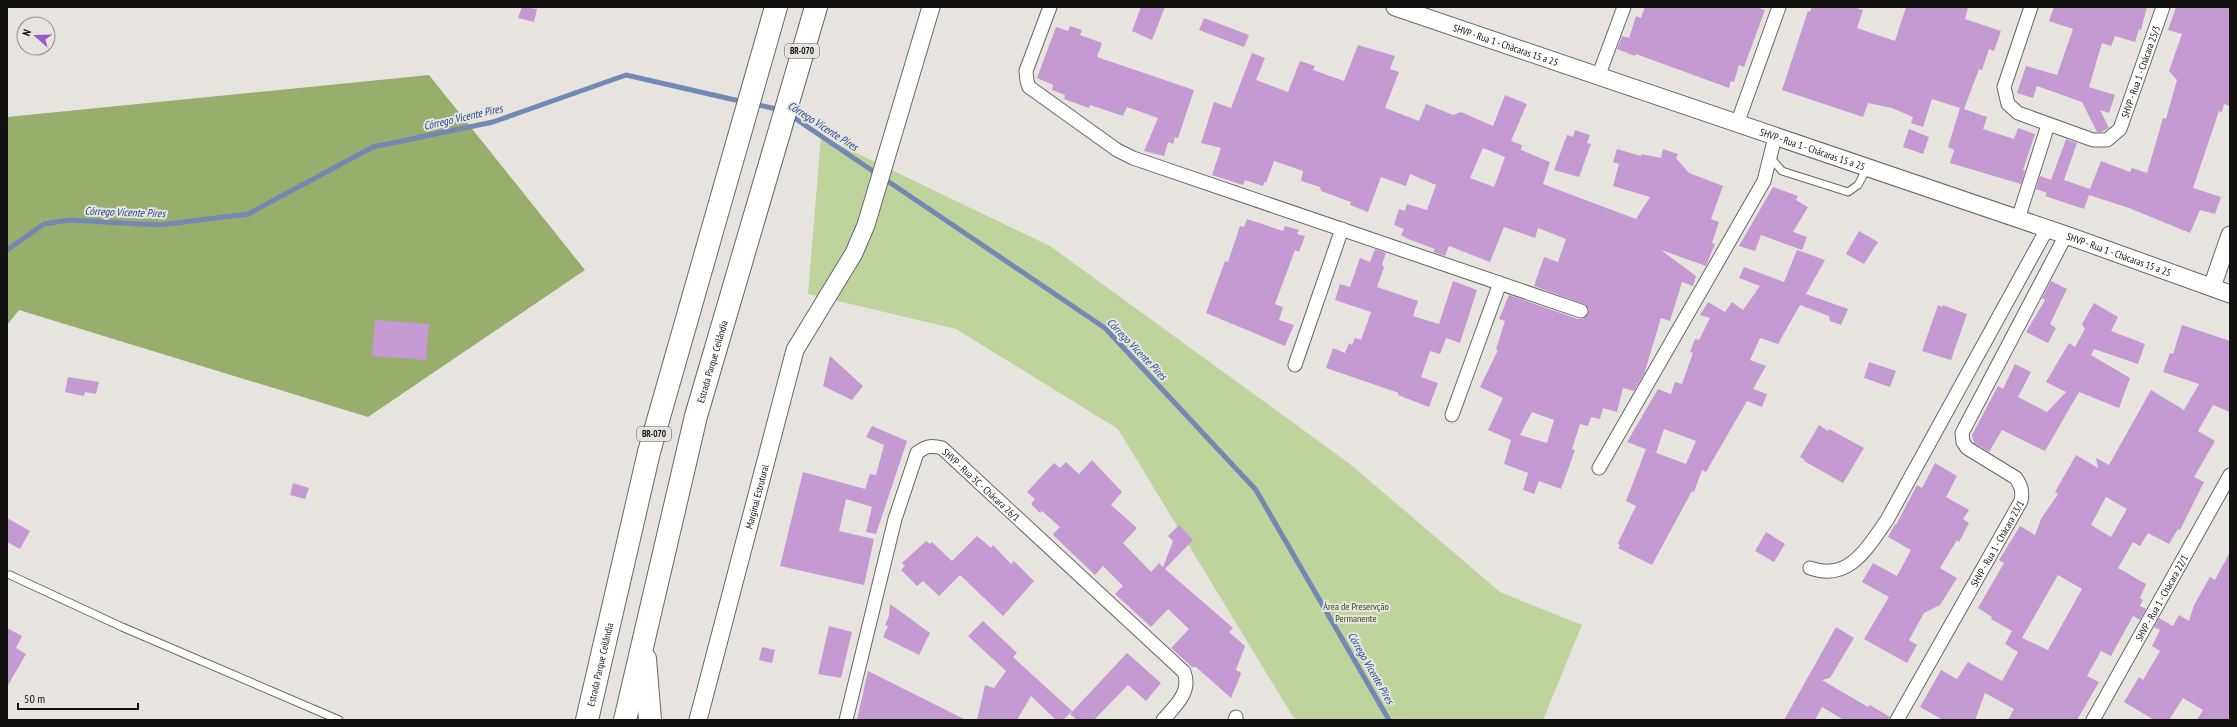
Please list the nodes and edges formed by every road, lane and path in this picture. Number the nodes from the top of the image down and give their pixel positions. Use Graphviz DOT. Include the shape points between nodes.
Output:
graph roads {
  1 [pos="776,7"];
  2 [pos="816,7"];
  3 [pos="931,7"];
  4 [pos="1050,7"];
  5 [pos="1395,7"];
  6 [pos="1624,7"];
  7 [pos="1779,7"];
  8 [pos="2031,7"];
  9 [pos="2163,7"];
  10 [pos="1430,13"];
  11 [pos="1598,77"];
  12 [pos="1737,124"];
  13 [pos="2048,125"];
  14 [pos="1775,137"];
  15 [pos="1770,157"];
  16 [pos="1868,168"];
  17 [pos="2018,219"];
  18 [pos="2047,229"];
  19 [pos="1342,230"];
  20 [pos="2066,235"];
  21 [pos="2230,235"];
  22 [pos="1500,283"];
  23 [pos="2212,288"];
  24 [pos="2230,294"];
  25 [pos="1581,311"];
  26 [pos="1295,364"];
  27 [pos="1452,415"];
  28 [pos="1599,468"];
  29 [pos="2230,475"];
  30 [pos="1810,568"];
  31 [pos="10,575"];
  32 [pos="644,636"];
  33 [pos="339,720"];
  34 [pos="587,720"];
  35 [pos="625,720"];
  36 [pos="650,720"];
  37 [pos="698,720"];
  38 [pos="846,720"];
  39 [pos="1163,720"];
  40 [pos="1897,720"];
  41 [pos="2093,720"];
  1 -- 34 [label="highway, Estrada Parque Ceilândia / BR-070" via="649,452"];
  2 -- 32 [label="highway, Estrada Parque Ceilândia / BR-070" via="696,416"];
  3 -- 37 [label="street, Marginal Estrutural" via="866,225 854,253 795,350"];
  4 -- 19 [label="street" via="1026,71 1030,87 1111,146 1133,158"];
  5 -- 10 [label="street, SHVP - Rua 1 - Chácaras 15 a 25"];
  6 -- 11 [label="street"];
  7 -- 12 [label="street"];
  8 -- 13 [label="street, SHVP - Rua 1 - Chácara 25/3" via="2004,87 2005,95 2012,109"];
  9 -- 13 [label="street, SHVP - Rua 1 - Chácara 25/3" via="2125,119 2115,135 2107,140 2093,140"];
  10 -- 11 [label="street, SHVP - Rua 1 - Chácaras 15 a 25"];
  11 -- 12 [label="street, SHVP - Rua 1 - Chácaras 15 a 25"];
  12 -- 14 [label="street, SHVP - Rua 1 - Chácaras 15 a 25"];
  13 -- 17 [label="street"];
  14 -- 15 [label="street"];
  14 -- 16 [label="street, SHVP - Rua 1 - Chácaras 15 a 25"];
  15 -- 16 [label="lane" via="1782,171 1848,192 1858,185"];
  15 -- 28 [label="street" via="1764,181"];
  16 -- 17 [label="street, SHVP - Rua 1 - Chácaras 15 a 25"];
  17 -- 18 [label="street, SHVP - Rua 1 - Chácaras 15 a 25"];
  18 -- 20 [label="street, SHVP - Rua 1 - Chácaras 15 a 25"];
  18 -- 30 [label="street" via="1894,506 1867,548 1853,562 1838,571 1823,573"];
  19 -- 22 [label="street"];
  19 -- 26 [label="street"];
  20 -- 23 [label="street, SHVP - Rua 1 - Chácaras 15 a 25"];
  20 -- 40 [label="street, SHVP - Rua 1 - Chácara 23/1" via="1962,434 1967,448 2016,478 2023,493 2021,501"];
  21 -- 23 [label="street"];
  22 -- 25 [label="street"];
  22 -- 27 [label="street"];
  23 -- 24 [label="street, SHVP - Rua 1 - Chácaras 15 a 25"];
  29 -- 41 [label="street, SHVP - Rua 1 - Chácara 22/1"];
  31 -- 33 [label="lane" via="122,627"];
  32 -- 35 [label="highway, Estrada Parque Ceilândia / BR-070"];
  32 -- 36 [label="highway"];
  38 -- 39 [label="street, SHVP - Rua 3C - Chácara 26/1" via="895,519 918,453 926,446 934,446 942,448 1184,672 1187,687 1183,696"];
}
